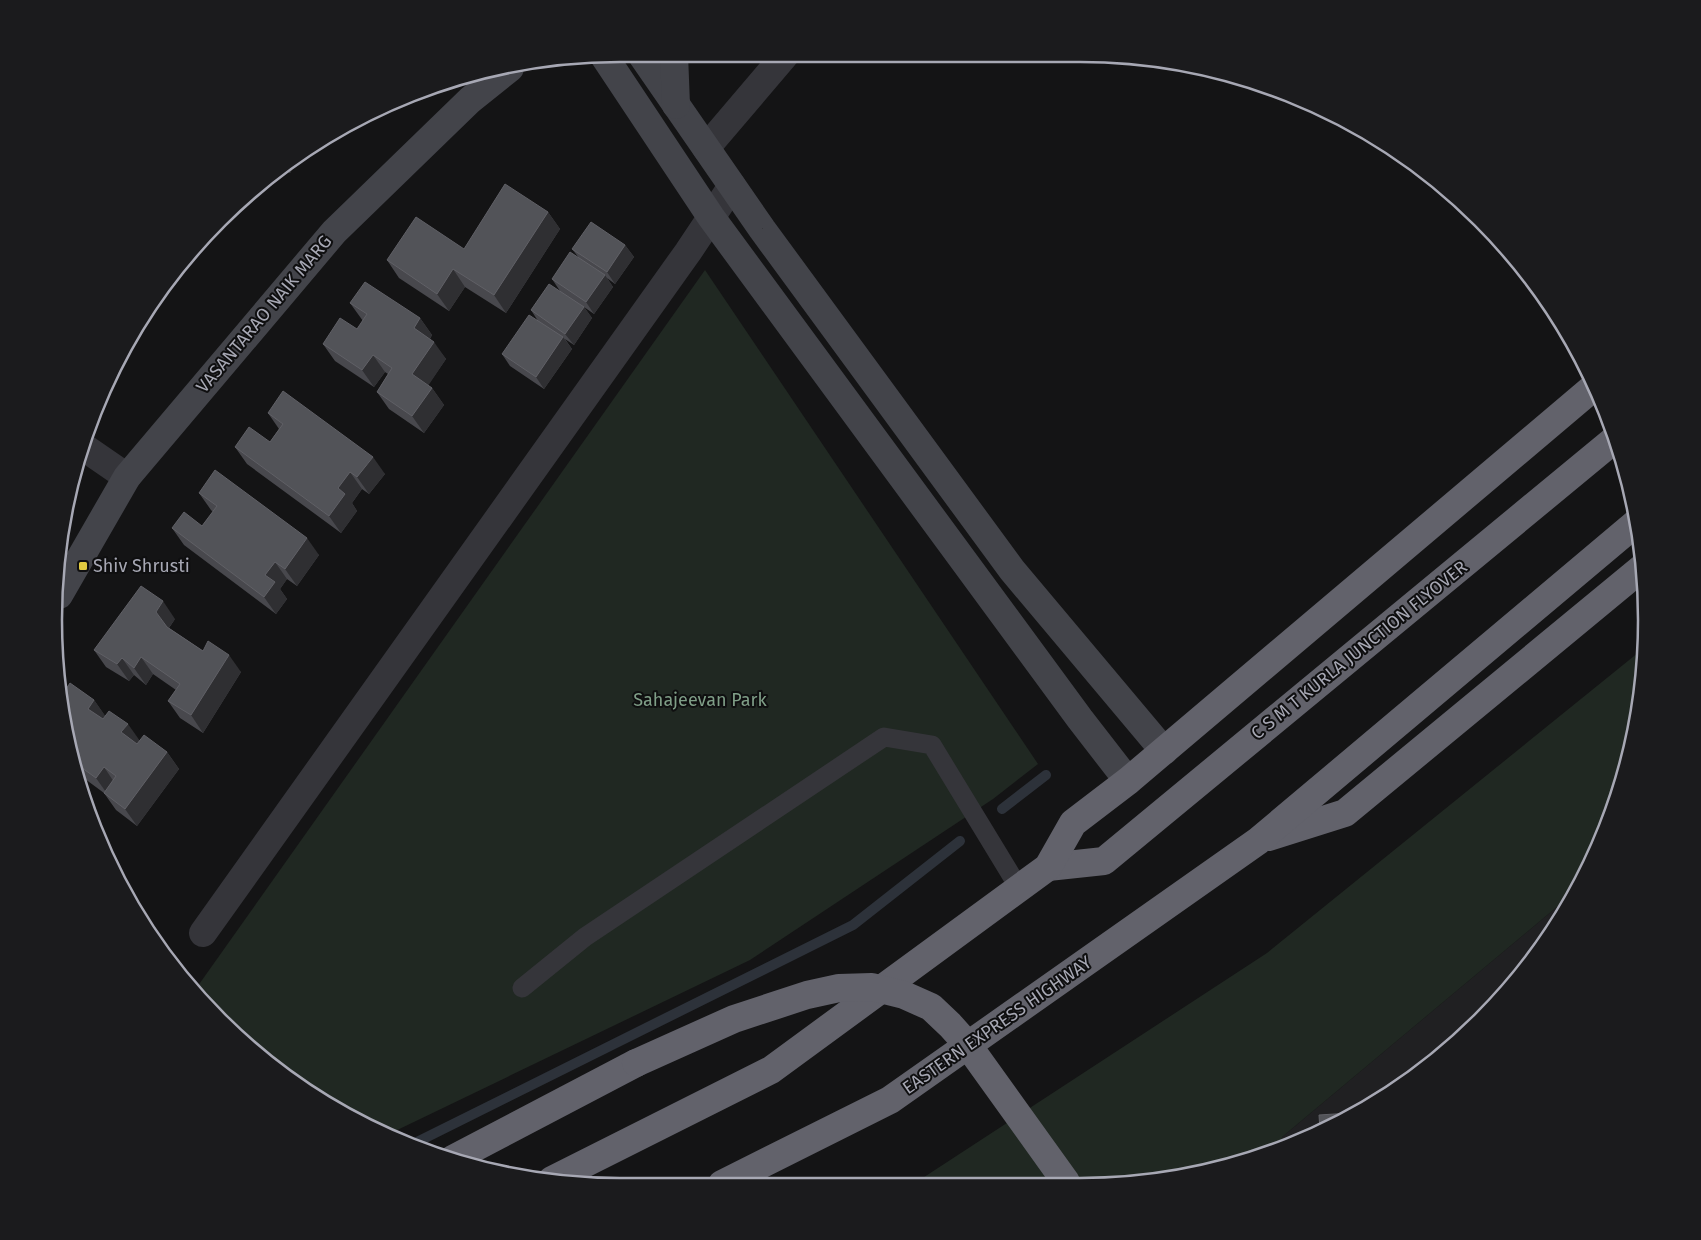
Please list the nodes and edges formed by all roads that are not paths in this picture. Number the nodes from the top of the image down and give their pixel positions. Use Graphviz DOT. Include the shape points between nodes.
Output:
graph roads {
  1 [pos="646,62"];
  2 [pos="674,62"];
  3 [pos="779,62"];
  4 [pos="608,63"];
  5 [pos="501,75"];
  6 [pos="473,82"];
  7 [pos="470,100"];
  8 [pos="676,105"];
  9 [pos="706,148"];
  10 [pos="732,186"];
  11 [pos="711,217"];
  12 [pos="1589,391"];
  13 [pos="1610,444"];
  14 [pos="89,451"];
  15 [pos="127,477"];
  16 [pos="1631,527"];
  17 [pos="1636,573"];
  18 [pos="64,587"];
  19 [pos="1164,751"];
  20 [pos="1128,781"];
  21 [pos="1258,841"];
  22 [pos="1048,867"];
  23 [pos="1019,888"];
  24 [pos="204,933"];
  25 [pos="522,988"];
  26 [pos="462,1155"];
  27 [pos="563,1174"];
  28 [pos="734,1178"];
  29 [pos="1063,1178"];
  1 -- 8 [label="street"];
  2 -- 8 [label="street"];
  3 -- 9 [label="street"];
  4 -- 11 [label="street"];
  5 -- 7 [label="street, VASANTARAO NAIK MARG"];
  6 -- 7 [label="street"];
  7 -- 15 [label="street, VASANTARAO NAIK MARG" via="334,232"];
  8 -- 9 [label="street"];
  9 -- 10 [label="street"];
  10 -- 11 [label="street"];
  10 -- 19 [label="street" via="1012,570"];
  11 -- 20 [label="street"];
  11 -- 24 [label="street"];
  12 -- 19 [label="highway"];
  13 -- 22 [label="highway, C S M T KURLA JUNCTION FLYOVER" via="1104,861"];
  14 -- 15 [label="street"];
  15 -- 18 [label="street, VASANTARAO NAIK MARG"];
  16 -- 21 [label="highway"];
  17 -- 21 [label="highway" via="1345,813"];
  19 -- 20 [label="highway"];
  20 -- 22 [label="highway" via="1073,823"];
  21 -- 28 [label="highway, EASTERN EXPRESS HIGHWAY" via="890,1100"];
  22 -- 23 [label="highway"];
  23 -- 25 [label="lane" via="932,745 884,737 585,937"];
  23 -- 27 [label="highway" via="771,1070"];
  26 -- 29 [label="highway, bridge" via="636,1063 734,1019 807,995 839,988 872,987 904,995 931,1007 950,1025"];
}
